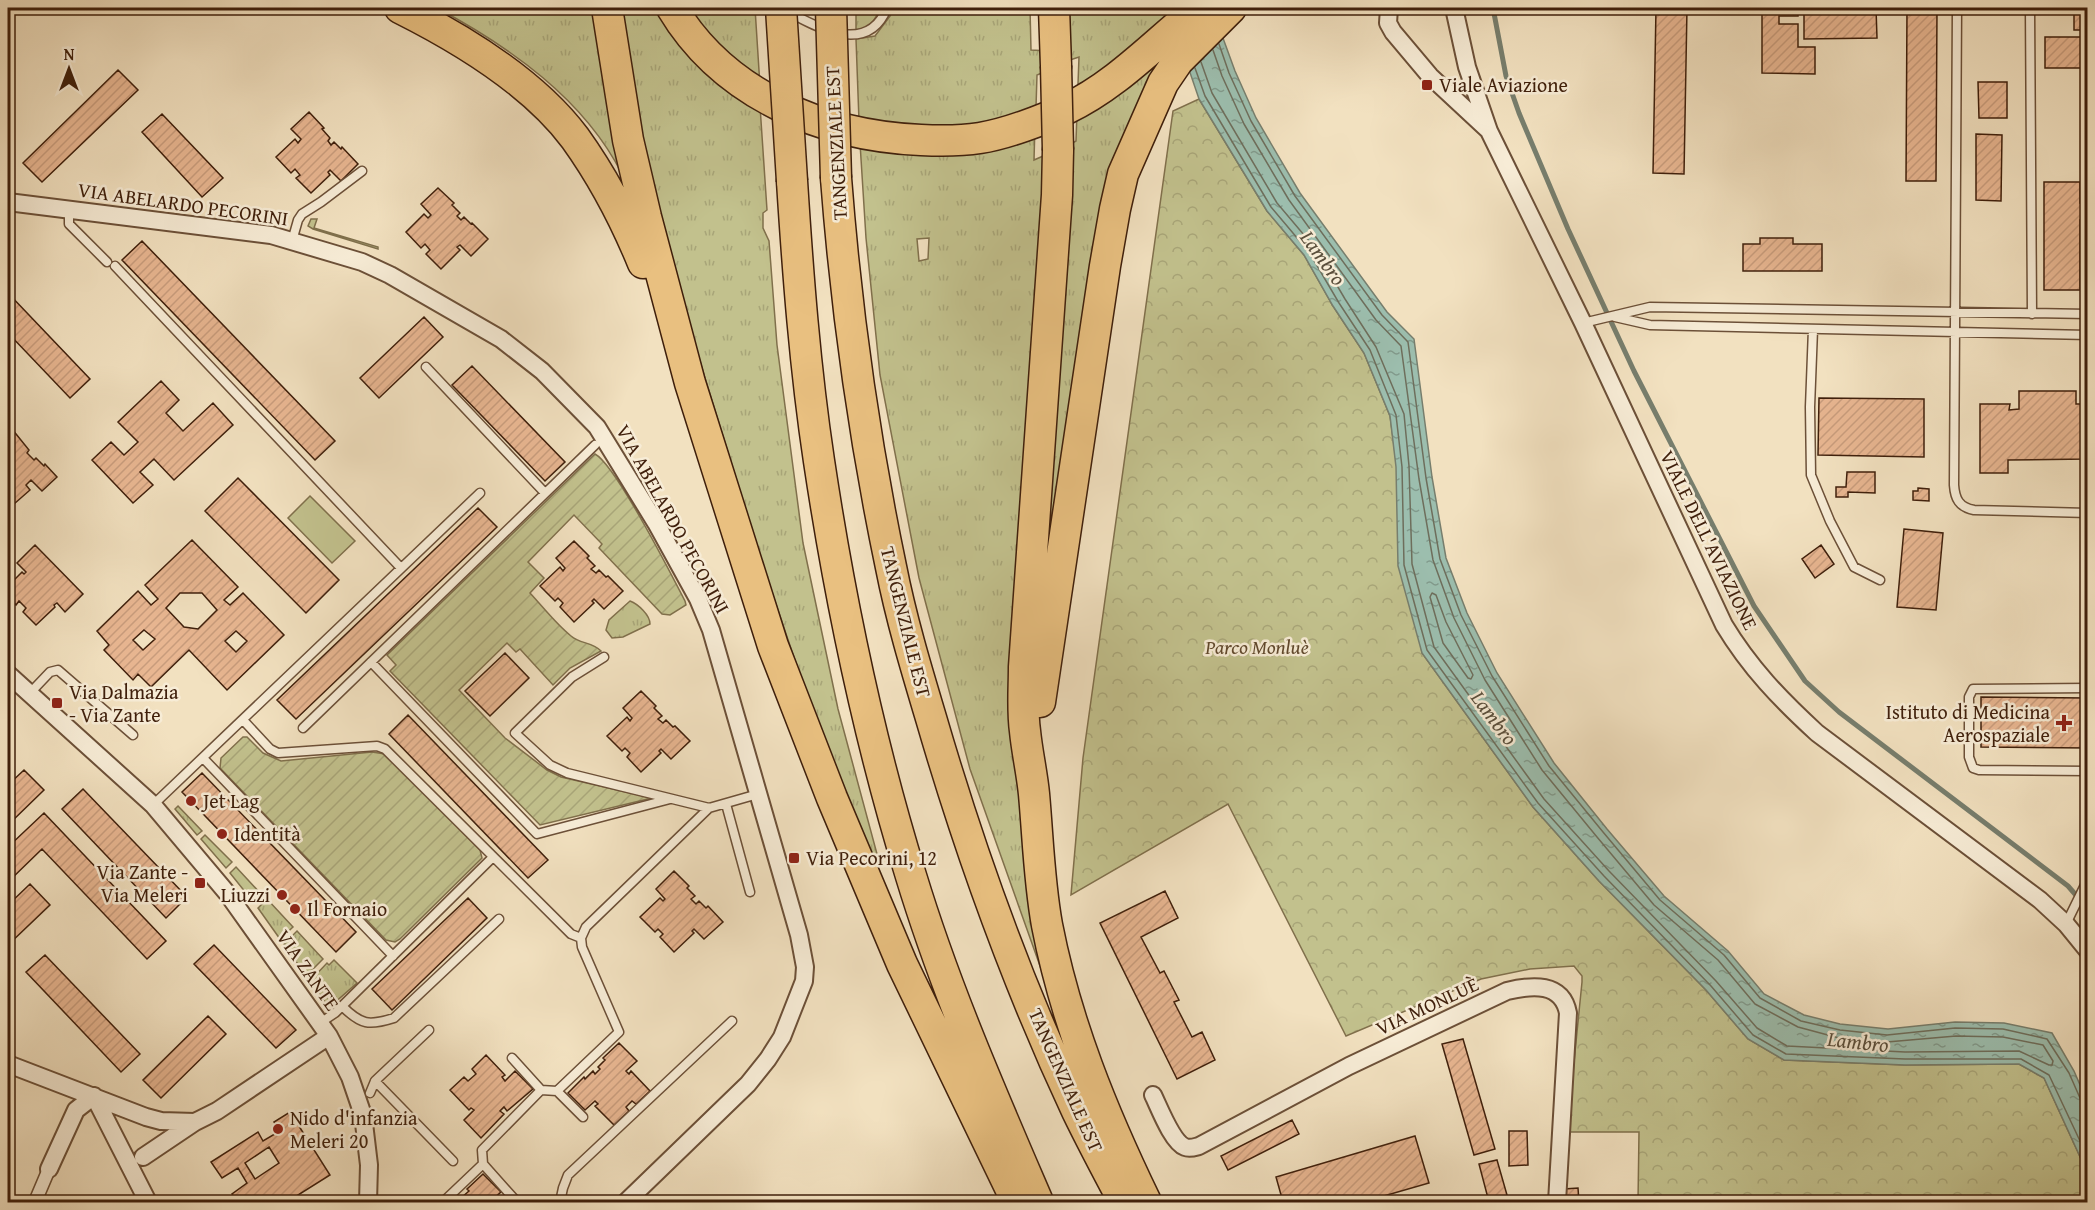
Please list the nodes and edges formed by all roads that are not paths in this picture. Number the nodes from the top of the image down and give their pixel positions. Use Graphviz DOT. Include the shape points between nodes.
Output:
graph roads {
  1 [pos="400,8"];
  2 [pos="607,8"];
  3 [pos="672,8"];
  4 [pos="781,8"];
  5 [pos="831,8"];
  6 [pos="887,8"];
  7 [pos="1054,8"];
  8 [pos="1389,8"];
  9 [pos="1454,8"];
  10 [pos="1957,8"];
  11 [pos="2030,8"];
  12 [pos="1219,9"];
  13 [pos="1489,131"];
  14 [pos="362,171"];
  15 [pos="8,202"];
  16 [pos="69,210"];
  17 [pos="292,240"];
  18 [pos="1955,314"];
  19 [pos="2032,314"];
  20 [pos="2088,314"];
  21 [pos="1612,316"];
  22 [pos="1589,322"];
  23 [pos="1813,329"];
  24 [pos="1955,333"];
  25 [pos="2088,335"];
  26 [pos="426,367"];
  27 [pos="690,383"];
  28 [pos="595,445"];
  29 [pos="480,493"];
  30 [pos="545,493"];
  31 [pos="2088,513"];
  32 [pos="401,568"];
  33 [pos="1880,580"];
  34 [pos="604,657"];
  35 [pos="371,662"];
  36 [pos="8,674"];
  37 [pos="2088,688"];
  38 [pos="30,693"];
  39 [pos="243,720"];
  40 [pos="303,728"];
  41 [pos="133,735"];
  42 [pos="203,758"];
  43 [pos="2088,771"];
  44 [pos="1034,792"];
  45 [pos="758,794"];
  46 [pos="673,798"];
  47 [pos="726,804"];
  48 [pos="153,805"];
  49 [pos="709,808"];
  50 [pos="493,857"];
  51 [pos="2088,879"];
  52 [pos="750,892"];
  53 [pos="499,919"];
  54 [pos="2066,924"];
  55 [pos="581,938"];
  56 [pos="2088,951"];
  57 [pos="393,956"];
  58 [pos="342,1006"];
  59 [pos="732,1021"];
  60 [pos="324,1030"];
  61 [pos="429,1030"];
  62 [pos="512,1058"];
  63 [pos="8,1064"];
  64 [pos="375,1081"];
  65 [pos="541,1090"];
  66 [pos="557,1091"];
  67 [pos="370,1093"];
  68 [pos="1153,1095"];
  69 [pos="93,1096"];
  70 [pos="583,1117"];
  71 [pos="195,1122"];
  72 [pos="143,1157"];
  73 [pos="453,1161"];
  74 [pos="483,1164"];
  75 [pos="49,1169"];
  76 [pos="35,1203"];
  77 [pos="148,1203"];
  78 [pos="368,1203"];
  79 [pos="443,1203"];
  80 [pos="517,1203"];
  81 [pos="560,1203"];
  82 [pos="626,1203"];
  83 [pos="1017,1203"];
  84 [pos="1038,1203"];
  85 [pos="1124,1203"];
  86 [pos="1146,1203"];
  87 [pos="1557,1203"];
  1 -- 27 [label="highway" via="448,32 501,68 547,107 574,137 606,185 630,233"];
  2 -- 27 [label="highway" via="628,140"];
  3 -- 12 [label="highway" via="707,54 766,99 804,117 858,133 939,141 980,138 1065,110 1118,77 1167,33"];
  4 -- 6 [label="lane" via="827,30 852,34 873,29"];
  4 -- 84 [label="highway, bridge" via="806,358 834,554 854,658 911,878 950,991"];
  5 -- 85 [label="highway, TANGENZIALE EST, bridge" via="843,266 858,384 891,570 972,853 1077,1112"];
  7 -- 44 [label="highway, bridge" via="1057,195 1024,667 1024,729"];
  8 -- 13 [label="street, VIALE DELL'AVIAZIONE" via="1388,23 1393,32 1430,76"];
  9 -- 13 [label="street, VIALE DELL'AVIAZIONE" via="1463,56"];
  10 -- 18 [label="lane"];
  11 -- 19 [label="lane"];
  12 -- 44 [label="highway" via="1166,77 1123,174 1045,668"];
  13 -- 22 [label="street, VIALE DELL'AVIAZIONE"];
  14 -- 17 [label="lane" via="302,213"];
  15 -- 16 [label="street, VIA ABELARDO PECORINI"];
  16 -- 17 [label="street, VIA ABELARDO PECORINI"];
  16 -- 32 [label="lane" via="69,224"];
  17 -- 45 [label="street, VIA ABELARDO PECORINI" via="383,271 501,339 528,358 597,427 703,609"];
  18 -- 19 [label="lane"];
  18 -- 21 [label="lane" via="1650,308"];
  18 -- 24 [label="lane"];
  19 -- 20 [label="lane"];
  21 -- 22 [label="lane"];
  21 -- 23 [label="lane" via="1650,325"];
  22 -- 54 [label="street, VIALE DELL'AVIAZIONE" via="1724,625 1760,677 1817,733 2040,900"];
  23 -- 24 [label="lane"];
  23 -- 33 [label="lane" via="1810,475 1854,567"];
  24 -- 25 [label="lane"];
  24 -- 31 [label="lane" via="1954,485 1958,502 1974,510"];
  26 -- 30 [label="lane"];
  27 -- 83 [label="highway" via="773,646 832,798 902,964"];
  28 -- 30 [label="lane"];
  29 -- 32 [label="lane"];
  30 -- 35 [label="lane"];
  32 -- 39 [label="lane"];
  34 -- 46 [label="lane" via="572,677 515,733 550,765 567,773"];
  35 -- 40 [label="lane"];
  35 -- 46 [label="lane" via="537,834"];
  36 -- 38 [label="street, VIA ZANTE"];
  37 -- 43 [label="lane" via="1972,689 1969,757 1973,768 1979,770"];
  38 -- 41 [label="lane" via="50,672 58,670"];
  38 -- 48 [label="street, VIA ZANTE"];
  39 -- 42 [label="lane"];
  39 -- 50 [label="lane" via="278,753 377,746 385,749"];
  42 -- 48 [label="lane"];
  42 -- 57 [label="lane"];
  44 -- 86 [label="highway" via="1047,924 1068,1011 1093,1084"];
  45 -- 47 [label="lane"];
  45 -- 82 [label="street, VIA ABELARDO PECORINI" via="799,935 804,981 782,1037 748,1084"];
  46 -- 49 [label="lane"];
  47 -- 49 [label="lane"];
  47 -- 52 [label="lane"];
  48 -- 60 [label="street, VIA ZANTE" via="227,893"];
  49 -- 55 [label="lane" via="586,927"];
  50 -- 55 [label="lane" via="571,934"];
  50 -- 57 [label="lane"];
  51 -- 54 [label="lane"];
  53 -- 58 [label="lane" via="394,1018 365,1023"];
  54 -- 56 [label="street, VIALE DELL'AVIAZIONE"];
  55 -- 66 [label="lane" via="619,1032"];
  57 -- 58 [label="lane"];
  58 -- 60 [label="lane"];
  59 -- 81 [label="lane" via="568,1175"];
  60 -- 71 [label="street" via="217,1111"];
  60 -- 78 [label="street, VIA ZANTE" via="350,1077 363,1115 369,1165"];
  61 -- 64 [label="lane"];
  62 -- 65 [label="lane"];
  63 -- 69 [label="street"];
  64 -- 67 [label="lane"];
  64 -- 73 [label="lane"];
  65 -- 66 [label="lane"];
  65 -- 74 [label="lane" via="482,1150"];
  66 -- 70 [label="lane"];
  68 -- 87 [label="street, VIA MONLUÈ" via="1174,1137 1184,1147 1192,1148 1349,1066 1507,992 1524,987 1552,990 1566,1004 1568,1013"];
  69 -- 71 [label="street" via="161,1121"];
  69 -- 75 [label="street" via="75,1110"];
  69 -- 77 [label="street"];
  71 -- 72 [label="street"];
  74 -- 79 [label="lane"];
  74 -- 80 [label="lane"];
  75 -- 76 [label="street"];
}
